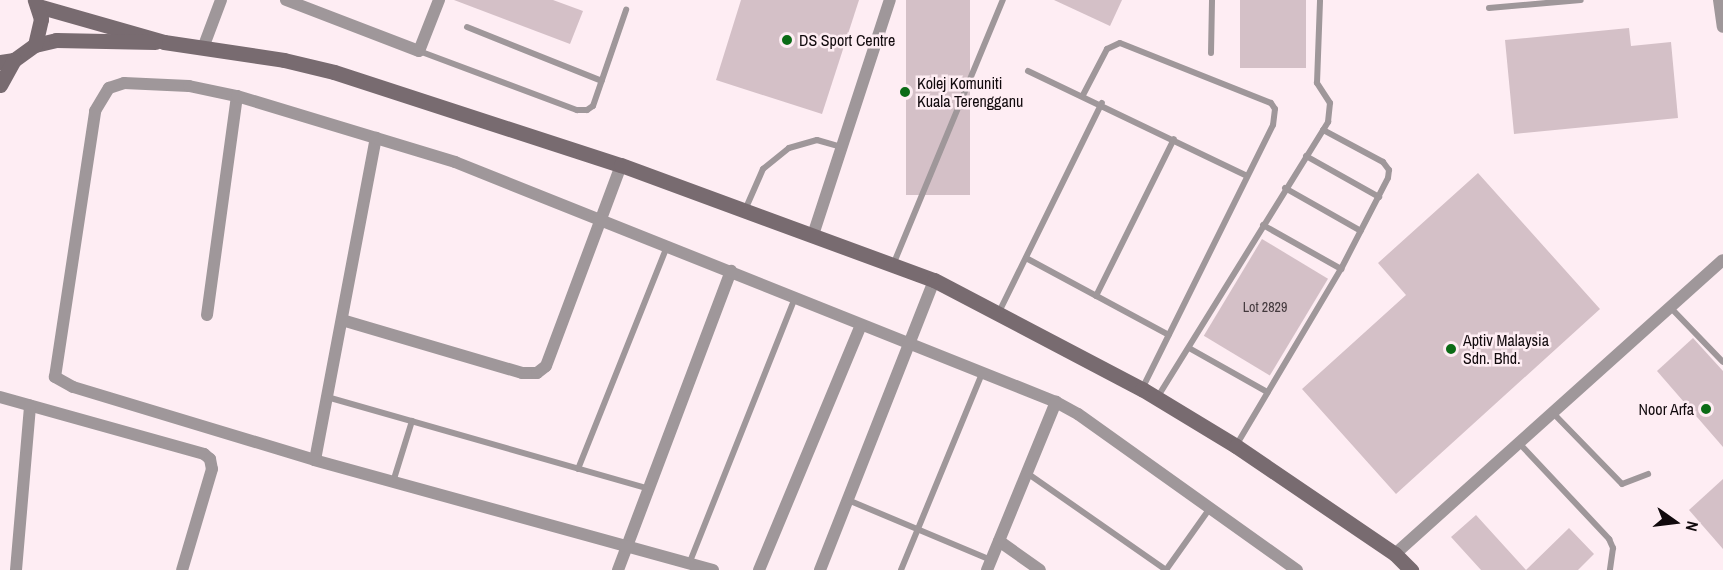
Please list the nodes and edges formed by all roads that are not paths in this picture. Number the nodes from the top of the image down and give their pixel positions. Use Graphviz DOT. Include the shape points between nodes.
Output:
graph roads {
  1 [pos="221,0"];
  2 [pos="286,0"];
  3 [pos="438,0"];
  4 [pos="890,0"];
  5 [pos="1003,0"];
  6 [pos="1212,0"];
  7 [pos="1320,0"];
  8 [pos="1581,0"];
  9 [pos="1719,0"];
  10 [pos="36,3"];
  11 [pos="1490,8"];
  12 [pos="627,10"];
  13 [pos="467,27"];
  14 [pos="1723,27"];
  15 [pos="164,42"];
  16 [pos="34,45"];
  17 [pos="203,48"];
  18 [pos="419,51"];
  19 [pos="1211,53"];
  20 [pos="7,61"];
  21 [pos="1028,70"];
  22 [pos="602,81"];
  23 [pos="0,85"];
  24 [pos="1083,94"];
  25 [pos="237,96"];
  26 [pos="1102,103"];
  27 [pos="1323,130"];
  28 [pos="376,138"];
  29 [pos="1174,139"];
  30 [pos="842,147"];
  31 [pos="1306,156"];
  32 [pos="621,165"];
  33 [pos="1247,176"];
  34 [pos="1285,188"];
  35 [pos="1379,197"];
  36 [pos="745,210"];
  37 [pos="602,220"];
  38 [pos="1263,225"];
  39 [pos="1361,231"];
  40 [pos="813,235"];
  41 [pos="667,246"];
  42 [pos="1026,258"];
  43 [pos="1723,260"];
  44 [pos="893,265"];
  45 [pos="1341,269"];
  46 [pos="731,271"];
  47 [pos="934,280"];
  48 [pos="1096,296"];
  49 [pos="795,298"];
  50 [pos="1670,307"];
  51 [pos="999,312"];
  52 [pos="207,315"];
  53 [pos="342,320"];
  54 [pos="861,325"];
  55 [pos="1168,335"];
  56 [pos="910,343"];
  57 [pos="1189,348"];
  58 [pos="1723,362"];
  59 [pos="982,372"];
  60 [pos="1142,389"];
  61 [pos="1267,392"];
  62 [pos="327,397"];
  63 [pos="0,398"];
  64 [pos="1157,398"];
  65 [pos="1056,402"];
  66 [pos="30,406"];
  67 [pos="1552,412"];
  68 [pos="412,421"];
  69 [pos="1519,443"];
  70 [pos="1236,446"];
  71 [pos="315,460"];
  72 [pos="578,469"];
  73 [pos="1027,472"];
  74 [pos="1648,474"];
  75 [pos="393,482"];
  76 [pos="650,489"];
  77 [pos="847,500"];
  78 [pos="1210,508"];
  79 [pos="918,529"];
  80 [pos="999,540"];
  81 [pos="627,546"];
  82 [pos="1395,554"];
  83 [pos="689,564"];
  84 [pos="989,565"];
  85 [pos="16,570"];
  86 [pos="182,570"];
  87 [pos="618,570"];
  88 [pos="712,570"];
  89 [pos="759,570"];
  90 [pos="820,570"];
  91 [pos="901,570"];
  92 [pos="1040,570"];
  93 [pos="1166,570"];
  94 [pos="1297,570"];
  95 [pos="1411,570"];
  96 [pos="1610,570"];
  1 -- 17 [label="street"];
  2 -- 18 [label="street"];
  3 -- 18 [label="street"];
  4 -- 30 [label="street"];
  5 -- 44 [label="lane"];
  6 -- 19 [label="lane"];
  7 -- 27 [label="lane" via="1317,82 1331,111"];
  8 -- 11 [label="lane"];
  9 -- 14 [label="street"];
  10 -- 15 [label="street"];
  10 -- 16 [label="street" via="40,33"];
  12 -- 22 [label="lane"];
  13 -- 22 [label="lane"];
  15 -- 16 [label="street" via="56,40"];
  15 -- 17 [label="street"];
  16 -- 20 [label="street"];
  17 -- 32 [label="street" via="334,72"];
  18 -- 22 [label="lane" via="576,110 593,106"];
  20 -- 23 [label="street"];
  21 -- 24 [label="lane"];
  24 -- 26 [label="lane"];
  24 -- 33 [label="lane" via="1107,50 1120,43 1271,103 1276,117"];
  25 -- 28 [label="street"];
  25 -- 52 [label="street"];
  25 -- 71 [label="street" via="189,86 124,83 109,88 100,99 95,111 55,377 73,387"];
  26 -- 29 [label="lane"];
  26 -- 42 [label="lane"];
  27 -- 31 [label="lane"];
  27 -- 35 [label="lane" via="1383,162 1389,170"];
  28 -- 37 [label="street" via="517,184"];
  28 -- 53 [label="street"];
  29 -- 33 [label="lane"];
  29 -- 48 [label="lane"];
  30 -- 36 [label="lane" via="817,140 789,148 763,169"];
  30 -- 40 [label="street"];
  31 -- 34 [label="lane"];
  31 -- 35 [label="lane"];
  32 -- 36 [label="street"];
  32 -- 37 [label="street"];
  33 -- 55 [label="lane"];
  34 -- 38 [label="lane"];
  34 -- 39 [label="lane"];
  35 -- 39 [label="lane"];
  36 -- 40 [label="street"];
  37 -- 41 [label="street"];
  37 -- 53 [label="street" via="546,366 537,373 522,373"];
  38 -- 45 [label="lane"];
  38 -- 57 [label="lane"];
  39 -- 45 [label="lane"];
  40 -- 44 [label="street"];
  41 -- 46 [label="street"];
  41 -- 72 [label="lane"];
  42 -- 48 [label="lane"];
  42 -- 51 [label="lane"];
  43 -- 50 [label="street"];
  44 -- 47 [label="street"];
  45 -- 61 [label="lane"];
  46 -- 49 [label="street"];
  46 -- 76 [label="street"];
  47 -- 51 [label="street"];
  47 -- 56 [label="street"];
  48 -- 55 [label="lane"];
  49 -- 54 [label="street"];
  49 -- 83 [label="lane"];
  50 -- 58 [label="lane"];
  50 -- 67 [label="street"];
  51 -- 60 [label="street"];
  53 -- 62 [label="street"];
  54 -- 56 [label="street"];
  54 -- 89 [label="street"];
  55 -- 60 [label="lane"];
  56 -- 59 [label="street"];
  56 -- 77 [label="street"];
  57 -- 61 [label="lane"];
  57 -- 64 [label="lane"];
  59 -- 65 [label="street"];
  59 -- 79 [label="lane"];
  60 -- 64 [label="street"];
  61 -- 70 [label="lane"];
  62 -- 68 [label="lane"];
  62 -- 71 [label="street"];
  63 -- 66 [label="street"];
  64 -- 70 [label="street"];
  65 -- 73 [label="street"];
  65 -- 78 [label="street"];
  66 -- 85 [label="street"];
  66 -- 86 [label="street" via="204,454 210,459 212,469"];
  67 -- 69 [label="street"];
  67 -- 74 [label="lane" via="1622,484"];
  68 -- 72 [label="lane"];
  68 -- 75 [label="lane"];
  69 -- 82 [label="street"];
  69 -- 96 [label="lane" via="1609,539 1613,548"];
  70 -- 82 [label="street"];
  71 -- 75 [label="street"];
  72 -- 76 [label="lane"];
  73 -- 80 [label="street"];
  73 -- 93 [label="lane"];
  75 -- 81 [label="street"];
  76 -- 81 [label="street"];
  77 -- 79 [label="lane"];
  77 -- 90 [label="street"];
  78 -- 93 [label="lane"];
  78 -- 94 [label="street"];
  79 -- 84 [label="lane"];
  79 -- 91 [label="lane"];
  80 -- 84 [label="street"];
  80 -- 92 [label="street"];
  81 -- 83 [label="street"];
  81 -- 87 [label="street"];
  82 -- 95 [label="street"];
  83 -- 88 [label="street"];
}
